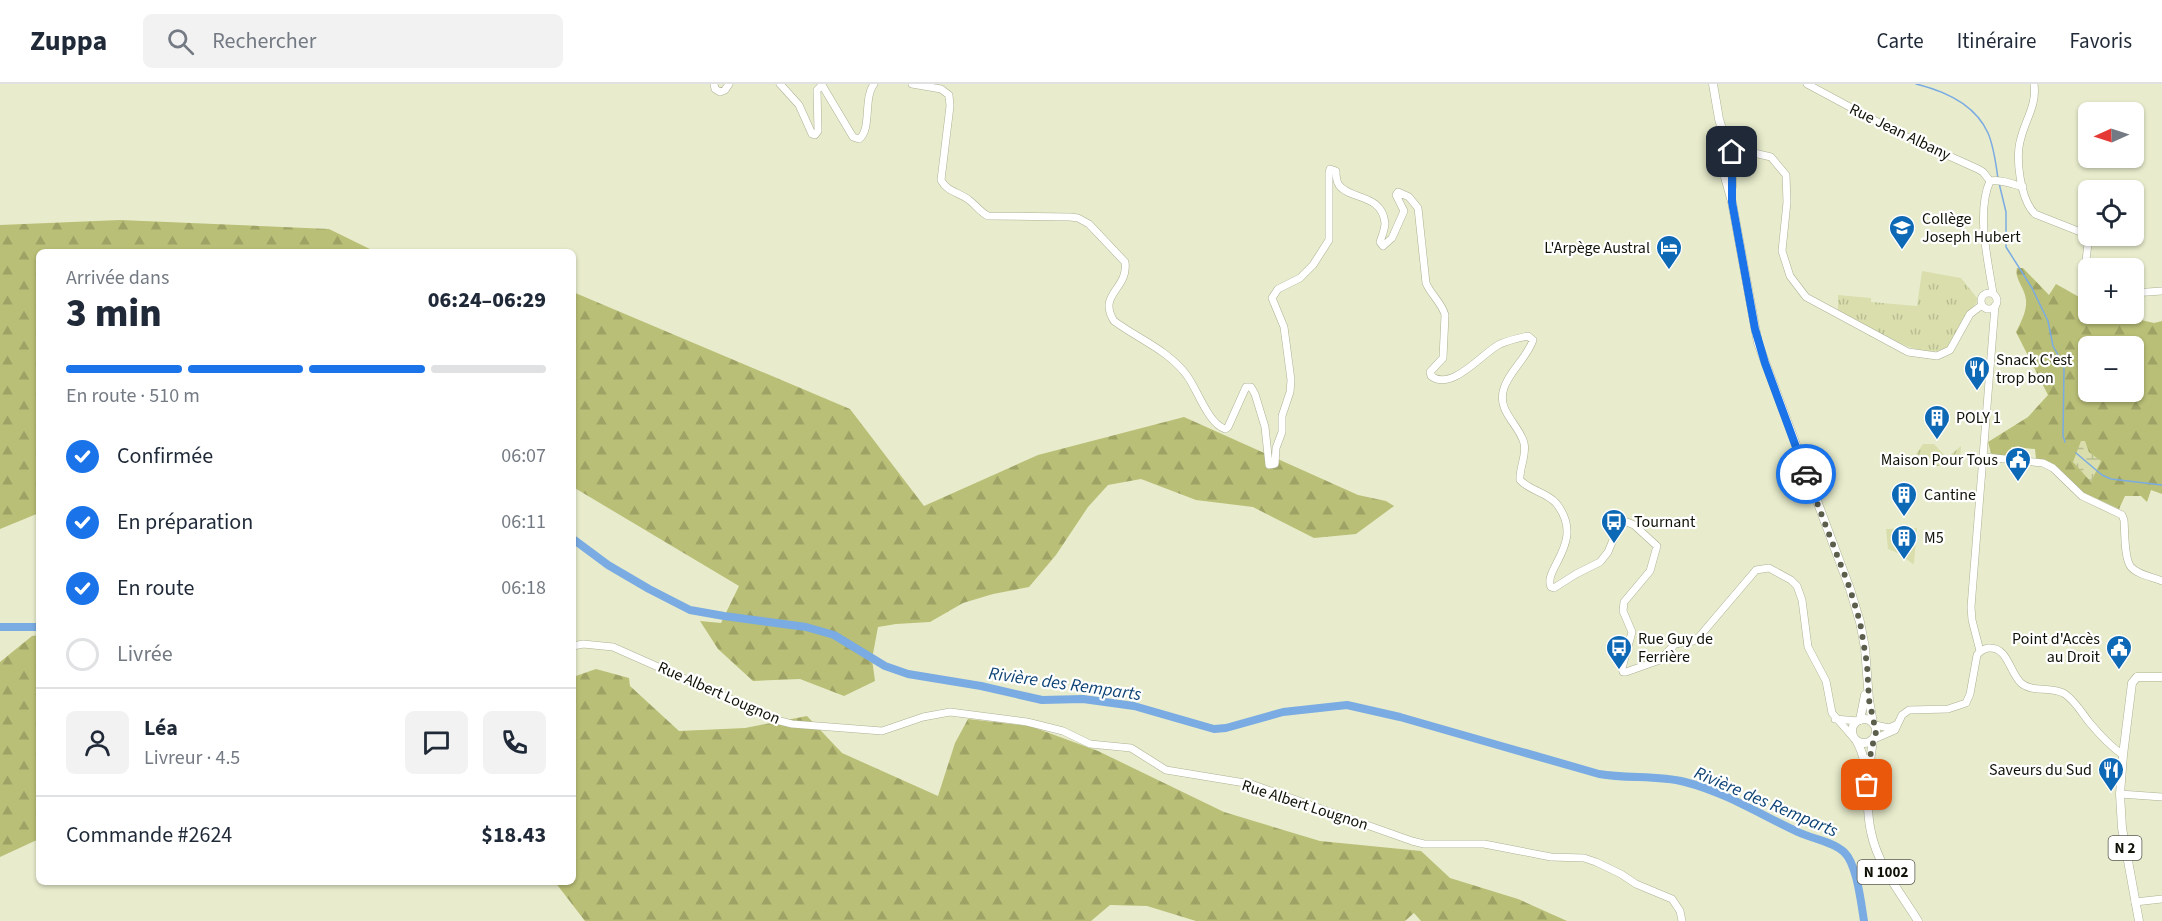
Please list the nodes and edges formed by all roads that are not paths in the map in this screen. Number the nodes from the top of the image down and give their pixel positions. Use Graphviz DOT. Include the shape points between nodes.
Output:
graph roads {
  1 [pos="714,84"];
  2 [pos="729,84"];
  3 [pos="780,84"];
  4 [pos="874,84"];
  5 [pos="912,84"];
  6 [pos="1713,84"];
  7 [pos="1807,84"];
  8 [pos="2034,84"];
  9 [pos="1719,118"];
  10 [pos="1719,151"];
  11 [pos="1730,160"];
  12 [pos="1994,181"];
  13 [pos="2023,187"];
  14 [pos="2078,231"];
  15 [pos="2162,291"];
  16 [pos="1989,293"];
  17 [pos="2144,293"];
  18 [pos="1988,307"];
  19 [pos="1984,457"];
  20 [pos="2162,581"];
  21 [pos="576,645"];
  22 [pos="1980,651"];
  23 [pos="2162,677"];
  24 [pos="1868,678"];
  25 [pos="1835,718"];
  26 [pos="1859,720"];
  27 [pos="1898,723"];
  28 [pos="1874,724"];
  29 [pos="1855,739"];
  30 [pos="1874,739"];
  31 [pos="2123,755"];
  32 [pos="1867,785"];
  33 [pos="2120,794"];
  34 [pos="2162,797"];
  35 [pos="2162,899"];
  36 [pos="2135,902"];
  37 [pos="1682,921"];
  38 [pos="1918,921"];
  39 [pos="2139,921"];
  1 -- 2 [label="street" via="720,92"];
  3 -- 4 [label="street" via="799,105 812,134 817,134 819,128 817,90 822,85 853,137 859,139 864,134 868,94"];
  5 -- 25 [label="street" via="949,94 941,180 944,186 971,200 988,216 1070,217 1089,224 1125,262 1125,278 1108,304 1114,321 1177,364 1211,417 1224,429 1246,387 1251,387 1263,418 1269,465 1275,464 1291,380 1284,327 1272,298 1278,289 1307,271 1329,240 1330,169 1336,171 1342,189 1369,199 1380,209 1385,222 1380,242 1383,246 1392,238 1404,211 1396,195 1398,192 1409,196 1418,208 1426,283 1446,315 1443,358 1430,372 1431,376 1450,379 1499,344 1528,336 1533,340 1509,376 1502,395 1507,416 1525,446 1520,480 1547,496 1564,519 1568,536 1549,579 1551,587 1600,562 1620,523 1634,525 1657,546 1650,571 1624,602 1623,611 1632,632 1623,672 1650,665 1676,644 1699,637 1756,570 1769,568 1797,586 1808,647 1822,672"];
  6 -- 9 [label="main road"];
  7 -- 12 [label="street, Rue Jean Albany" via="1898,133 1978,169"];
  8 -- 13 [label="street" via="2035,101 2019,147"];
  9 -- 10 [label="main road"];
  9 -- 11 [label="main road"];
  10 -- 11 [label="main road"];
  10 -- 11 [label="main road" via="1715,155 1717,166"];
  11 -- 18 [label="street" via="1754,156 1770,160 1785,178 1788,190 1782,251 1790,276 1806,297 1908,352 1937,356 1950,351 1970,314"];
  11 -- 24 [label="main road" via="1732,202 1758,343 1856,607"];
  12 -- 13 [label="street"];
  12 -- 16 [label="street" via="1987,190 1984,213"];
  13 -- 14 [label="street" via="2035,214"];
  15 -- 17 [label="street"];
  16 -- 18 [label="street" via="1981,298"];
  16 -- 18 [label="street" via="1997,299"];
  18 -- 19 [label="street" via="1994,327"];
  19 -- 20 [label="street" via="2043,463 2082,496 2122,515 2130,565"];
  19 -- 22 [label="street" via="1971,607"];
  21 -- 37 [label="street, Rue Albert Lougnon" via="614,647 792,724 882,731 950,712 1027,722 1064,731 1090,744 1131,748 1166,770 1251,784 1424,844 1484,844 1551,857 1584,858 1672,899"];
  22 -- 27 [label="street" via="1975,659 1968,702 1948,709 1909,710"];
  22 -- 31 [label="street" via="1997,648 2023,685 2056,690 2070,698"];
  23 -- 31 [label="main road, N 2" via="2137,677 2132,683"];
  24 -- 26 [label="main road"];
  24 -- 28 [label="main road"];
  25 -- 26 [label="street"];
  25 -- 29 [label="street"];
  26 -- 28 [label="main road"];
  26 -- 29 [label="main road" via="1852,727"];
  27 -- 28 [label="street" via="1889,728"];
  27 -- 30 [label="street" via="1892,732"];
  28 -- 30 [label="main road"];
  29 -- 30 [label="main road" via="1864,744"];
  29 -- 32 [label="main road, N 1002" via="1861,750"];
  30 -- 32 [label="main road, N 1002"];
  31 -- 33 [label="main road, N 2"];
  32 -- 38 [label="main road, N 1002" via="1868,818 1876,851"];
  33 -- 34 [label="street"];
  33 -- 36 [label="main road, N 2"];
  35 -- 36 [label="street"];
  36 -- 39 [label="main road, N 2"];
}
